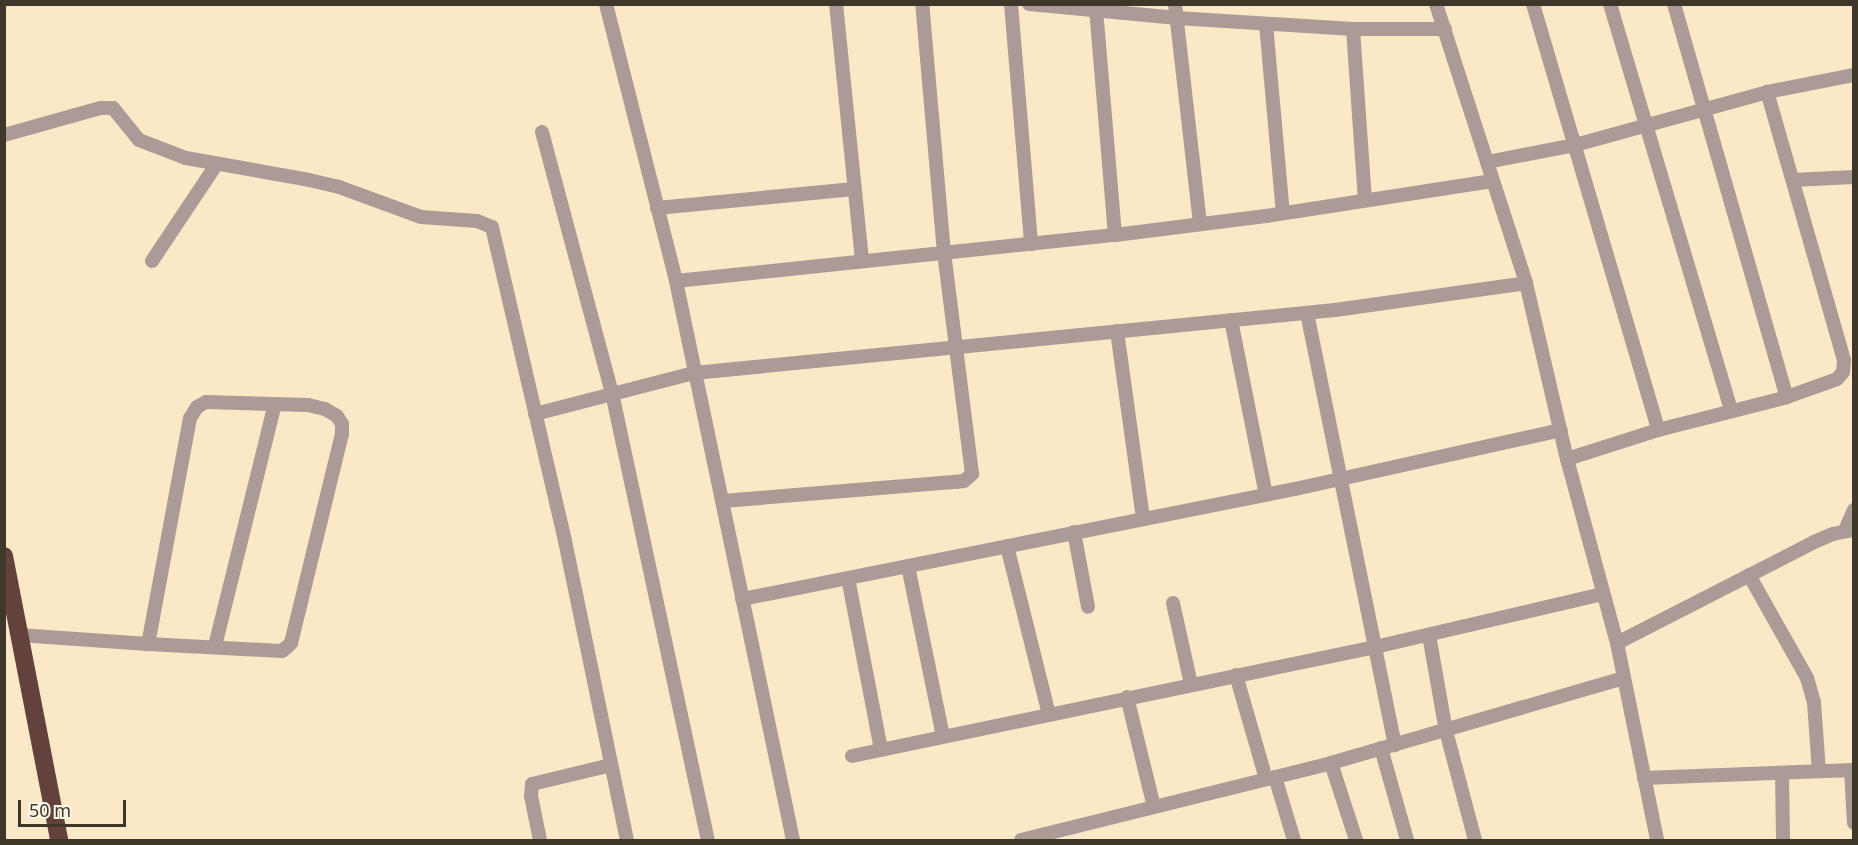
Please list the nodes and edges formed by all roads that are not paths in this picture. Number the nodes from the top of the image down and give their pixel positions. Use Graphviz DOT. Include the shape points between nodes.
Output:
graph roads {
  1 [pos="606,4"];
  2 [pos="836,4"];
  3 [pos="922,4"];
  4 [pos="1011,4"];
  5 [pos="1029,4"];
  6 [pos="1436,4"];
  7 [pos="1533,4"];
  8 [pos="1610,4"];
  9 [pos="1674,4"];
  10 [pos="1096,9"];
  11 [pos="1176,11"];
  12 [pos="1266,24"];
  13 [pos="1353,29"];
  14 [pos="1445,29"];
  15 [pos="1854,75"];
  16 [pos="1767,92"];
  17 [pos="1707,109"];
  18 [pos="1648,125"];
  19 [pos="542,132"];
  20 [pos="4,135"];
  21 [pos="1575,145"];
  22 [pos="1486,162"];
  23 [pos="216,165"];
  24 [pos="1854,177"];
  25 [pos="1793,180"];
  26 [pos="1492,181"];
  27 [pos="854,189"];
  28 [pos="1365,200"];
  29 [pos="657,208"];
  30 [pos="1283,213"];
  31 [pos="1200,224"];
  32 [pos="1114,235"];
  33 [pos="1031,244"];
  34 [pos="944,253"];
  35 [pos="862,260"];
  36 [pos="152,261"];
  37 [pos="676,281"];
  38 [pos="1526,283"];
  39 [pos="1306,313"];
  40 [pos="1231,320"];
  41 [pos="1117,331"];
  42 [pos="957,346"];
  43 [pos="694,373"];
  44 [pos="612,393"];
  45 [pos="1787,397"];
  46 [pos="275,404"];
  47 [pos="1731,411"];
  48 [pos="535,414"];
  49 [pos="1561,430"];
  50 [pos="1658,430"];
  51 [pos="1567,459"];
  52 [pos="1342,479"];
  53 [pos="1266,495"];
  54 [pos="723,501"];
  55 [pos="1854,510"];
  56 [pos="1143,519"];
  57 [pos="1849,530"];
  58 [pos="1074,532"];
  59 [pos="1007,546"];
  60 [pos="4,556"];
  61 [pos="908,566"];
  62 [pos="1749,575"];
  63 [pos="848,578"];
  64 [pos="1602,594"];
  65 [pos="742,599"];
  66 [pos="1173,603"];
  67 [pos="1088,607"];
  68 [pos="20,635"];
  69 [pos="1429,635"];
  70 [pos="1617,643"];
  71 [pos="148,644"];
  72 [pos="215,646"];
  73 [pos="1375,647"];
  74 [pos="1236,675"];
  75 [pos="1624,678"];
  76 [pos="1191,684"];
  77 [pos="1127,697"];
  78 [pos="1049,714"];
  79 [pos="1446,731"];
  80 [pos="943,736"];
  81 [pos="1388,747"];
  82 [pos="881,750"];
  83 [pos="852,756"];
  84 [pos="1331,763"];
  85 [pos="611,765"];
  86 [pos="1852,770"];
  87 [pos="1819,771"];
  88 [pos="1782,773"];
  89 [pos="1270,778"];
  90 [pos="1644,778"];
  91 [pos="1154,807"];
  92 [pos="1854,823"];
  93 [pos="1055,837"];
  94 [pos="59,840"];
  95 [pos="540,840"];
  96 [pos="627,840"];
  97 [pos="708,840"];
  98 [pos="793,840"];
  99 [pos="1022,840"];
  100 [pos="1294,840"];
  101 [pos="1356,840"];
  102 [pos="1407,840"];
  103 [pos="1475,840"];
  104 [pos="1657,840"];
  105 [pos="1783,840"];
  1 -- 29 [label="street"];
  2 -- 27 [label="street"];
  3 -- 34 [label="street"];
  4 -- 33 [label="street"];
  5 -- 10 [label="street"];
  6 -- 14 [label="street"];
  7 -- 21 [label="street"];
  8 -- 18 [label="street"];
  9 -- 17 [label="street"];
  10 -- 11 [label="street"];
  10 -- 32 [label="street"];
  11 -- 12 [label="street"];
  11 -- 31 [label="street"];
  12 -- 13 [label="street"];
  12 -- 30 [label="street"];
  13 -- 14 [label="street"];
  13 -- 28 [label="street"];
  14 -- 22 [label="street"];
  15 -- 16 [label="street"];
  16 -- 17 [label="street"];
  16 -- 25 [label="street"];
  17 -- 18 [label="street"];
  17 -- 45 [label="street"];
  18 -- 21 [label="street"];
  18 -- 47 [label="street"];
  19 -- 44 [label="street"];
  20 -- 23 [label="street" via="113,108 139,140"];
  21 -- 22 [label="street"];
  21 -- 50 [label="street"];
  22 -- 26 [label="street"];
  23 -- 36 [label="street"];
  23 -- 48 [label="street" via="339,187 421,217 477,221 492,227"];
  24 -- 25 [label="street"];
  25 -- 45 [label="street" via="1844,360 1843,372 1837,379"];
  26 -- 28 [label="street"];
  26 -- 38 [label="street"];
  27 -- 29 [label="street"];
  27 -- 35 [label="street"];
  28 -- 30 [label="street"];
  29 -- 37 [label="street"];
  30 -- 31 [label="street"];
  31 -- 32 [label="street"];
  32 -- 33 [label="street"];
  33 -- 34 [label="street"];
  34 -- 35 [label="street"];
  34 -- 42 [label="street"];
  35 -- 37 [label="street"];
  37 -- 43 [label="street"];
  38 -- 39 [label="street"];
  38 -- 49 [label="street"];
  39 -- 40 [label="street"];
  39 -- 52 [label="street"];
  40 -- 41 [label="street"];
  40 -- 53 [label="street"];
  41 -- 42 [label="street"];
  41 -- 56 [label="street"];
  42 -- 43 [label="street"];
  42 -- 54 [label="street" via="973,467 969,477 956,482"];
  43 -- 44 [label="street"];
  43 -- 54 [label="street"];
  44 -- 48 [label="street"];
  44 -- 97 [label="street"];
  45 -- 47 [label="street"];
  46 -- 71 [label="street" via="206,402 189,418"];
  46 -- 72 [label="street"];
  46 -- 72 [label="street" via="325,409 342,424 291,643 282,651"];
  47 -- 50 [label="street"];
  48 -- 85 [label="street"];
  49 -- 51 [label="street"];
  49 -- 52 [label="street"];
  50 -- 51 [label="street"];
  51 -- 64 [label="street"];
  52 -- 53 [label="street"];
  52 -- 73 [label="street"];
  53 -- 56 [label="street"];
  54 -- 65 [label="street"];
  55 -- 57 [label="street"];
  56 -- 58 [label="street"];
  57 -- 62 [label="street" via="1814,542"];
  58 -- 59 [label="street"];
  58 -- 67 [label="street"];
  59 -- 61 [label="street"];
  59 -- 78 [label="street"];
  60 -- 68 [label="highway"];
  61 -- 63 [label="street"];
  61 -- 80 [label="street"];
  62 -- 70 [label="street"];
  62 -- 87 [label="street" via="1808,678 1814,702"];
  63 -- 65 [label="street"];
  63 -- 82 [label="street"];
  64 -- 69 [label="street"];
  64 -- 70 [label="street"];
  65 -- 98 [label="street"];
  66 -- 76 [label="street"];
  68 -- 71 [label="street"];
  68 -- 94 [label="highway"];
  69 -- 73 [label="street"];
  69 -- 79 [label="street"];
  70 -- 75 [label="street"];
  71 -- 72 [label="street"];
  73 -- 74 [label="street"];
  73 -- 81 [label="street"];
  74 -- 76 [label="street"];
  74 -- 89 [label="street"];
  75 -- 79 [label="street"];
  75 -- 90 [label="street"];
  76 -- 77 [label="street"];
  77 -- 78 [label="street"];
  77 -- 91 [label="street"];
  78 -- 80 [label="street"];
  79 -- 81 [label="street"];
  79 -- 103 [label="street"];
  80 -- 82 [label="street"];
  81 -- 84 [label="street"];
  81 -- 102 [label="street"];
  82 -- 83 [label="street"];
  84 -- 89 [label="street"];
  84 -- 101 [label="street"];
  85 -- 95 [label="street" via="532,784"];
  85 -- 96 [label="street"];
  86 -- 87 [label="street"];
  86 -- 92 [label="street"];
  87 -- 88 [label="street"];
  88 -- 90 [label="street"];
  88 -- 105 [label="street"];
  89 -- 91 [label="street"];
  89 -- 100 [label="street"];
  90 -- 104 [label="street"];
  91 -- 93 [label="street"];
  93 -- 99 [label="street"];
}
